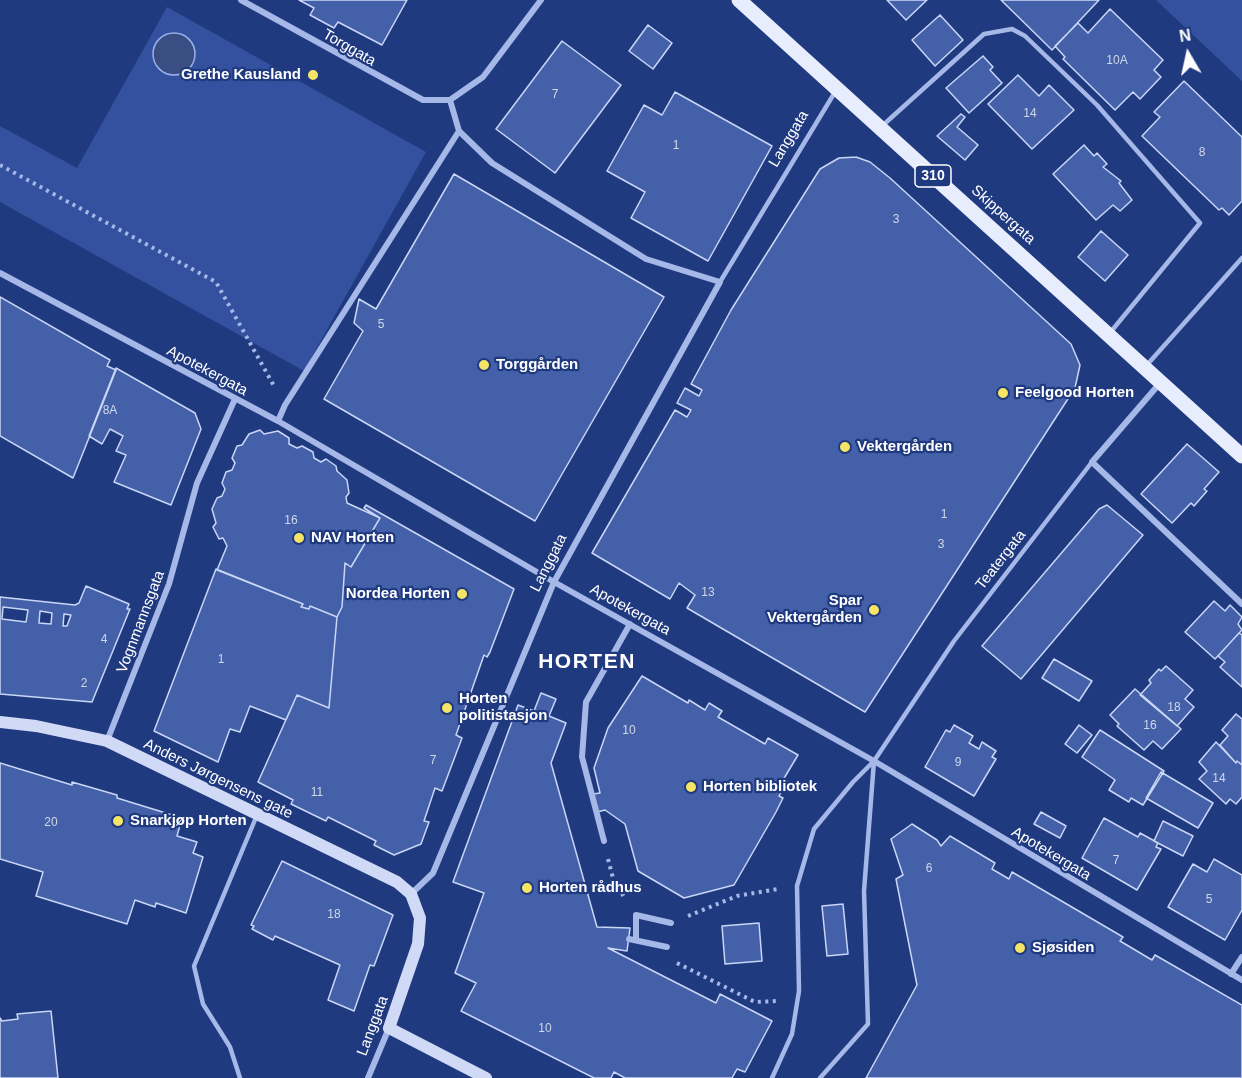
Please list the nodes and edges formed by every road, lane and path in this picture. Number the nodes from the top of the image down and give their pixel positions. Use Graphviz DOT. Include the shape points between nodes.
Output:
graph roads {
  1 [pos="241,0"];
  2 [pos="541,0"];
  3 [pos="739,0"];
  4 [pos="837,88"];
  5 [pos="450,100"];
  6 [pos="880,128"];
  7 [pos="459,131"];
  8 [pos="0,165"];
  9 [pos="1242,258"];
  10 [pos="0,273"];
  11 [pos="720,282"];
  12 [pos="1109,335"];
  13 [pos="1144,368"];
  14 [pos="1160,383"];
  15 [pos="235,399"];
  16 [pos="285,405"];
  17 [pos="278,421"];
  18 [pos="1242,456"];
  19 [pos="1092,462"];
  20 [pos="554,582"];
  21 [pos="1242,604"];
  22 [pos="630,624"];
  23 [pos="0,722"];
  24 [pos="107,741"];
  25 [pos="874,761"];
  26 [pos="257,814"];
  27 [pos="604,841"];
  28 [pos="797,886"];
  29 [pos="411,894"];
  30 [pos="636,915"];
  31 [pos="671,923"];
  32 [pos="667,947"];
  33 [pos="1242,957"];
  34 [pos="1231,974"];
  35 [pos="1242,980"];
  36 [pos="797,999"];
  37 [pos="389,1028"];
  38 [pos="240,1078"];
  39 [pos="368,1078"];
  40 [pos="486,1078"];
  41 [pos="772,1078"];
  42 [pos="820,1078"];
  1 -- 5 [label="street, Torggata" via="423,100"];
  2 -- 5 [label="street" via="483,77"];
  3 -- 4 [label="main road, Skippergata / 310"];
  4 -- 6 [label="main road, Skippergata / 310"];
  4 -- 11 [label="lane, Langgata"];
  5 -- 7 [label="street"];
  6 -- 12 [label="main road, Skippergata / 310"];
  6 -- 12 [label="lane" via="984,34 1012,29 1025,36 1096,105 1200,223"];
  7 -- 11 [label="street" via="492,162 646,259"];
  7 -- 16 [label="street"];
  8 -- 16 [label="path" via="216,282"];
  9 -- 13 [label="lane"];
  10 -- 15 [label="street, Apotekergata"];
  11 -- 20 [label="street, Langgata"];
  12 -- 13 [label="main road, Skippergata / 310"];
  13 -- 14 [label="main road, Skippergata / 310"];
  14 -- 18 [label="main road, Skippergata / 310"];
  14 -- 19 [label="street, Teatergata"];
  15 -- 17 [label="street, Apotekergata"];
  15 -- 24 [label="street, Vognmannsgata" via="197,483 170,585"];
  16 -- 17 [label="street"];
  17 -- 20 [label="street, Apotekergata"];
  19 -- 21 [label="street"];
  19 -- 25 [label="lane, Teatergata" via="954,641"];
  20 -- 22 [label="street, Apotekergata"];
  20 -- 29 [label="street, Langgata" via="433,873"];
  22 -- 25 [label="street, Apotekergata"];
  22 -- 27 [label="street" via="586,702 582,757"];
  23 -- 24 [label="street, Anders Jørgensens gate"];
  24 -- 26 [label="street, Anders Jørgensens gate"];
  25 -- 28 [label="lane, Teatergata" via="814,829"];
  25 -- 34 [label="street, Apotekergata"];
  25 -- 42 [label="lane, Teatergata" via="864,891 868,1024"];
  26 -- 29 [label="street, Anders Jørgensens gate" via="397,882"];
  26 -- 38 [label="lane" via="194,966 203,1004 230,1047"];
  27 -- 30 [label="path" via="613,878"];
  28 -- 31 [label="path" via="737,896"];
  28 -- 36 [label="lane, Teatergata"];
  29 -- 37 [label="street, Langgata" via="420,918 418,944"];
  30 -- 31 [label="street"];
  30 -- 32 [label="street" via="632,939"];
  32 -- 36 [label="path" via="673,962 755,1002"];
  33 -- 34 [label="street"];
  34 -- 35 [label="street, Apotekergata"];
  36 -- 41 [label="lane, Teatergata" via="792,1034"];
  37 -- 39 [label="street, Langgata"];
  37 -- 40 [label="street"];
}
